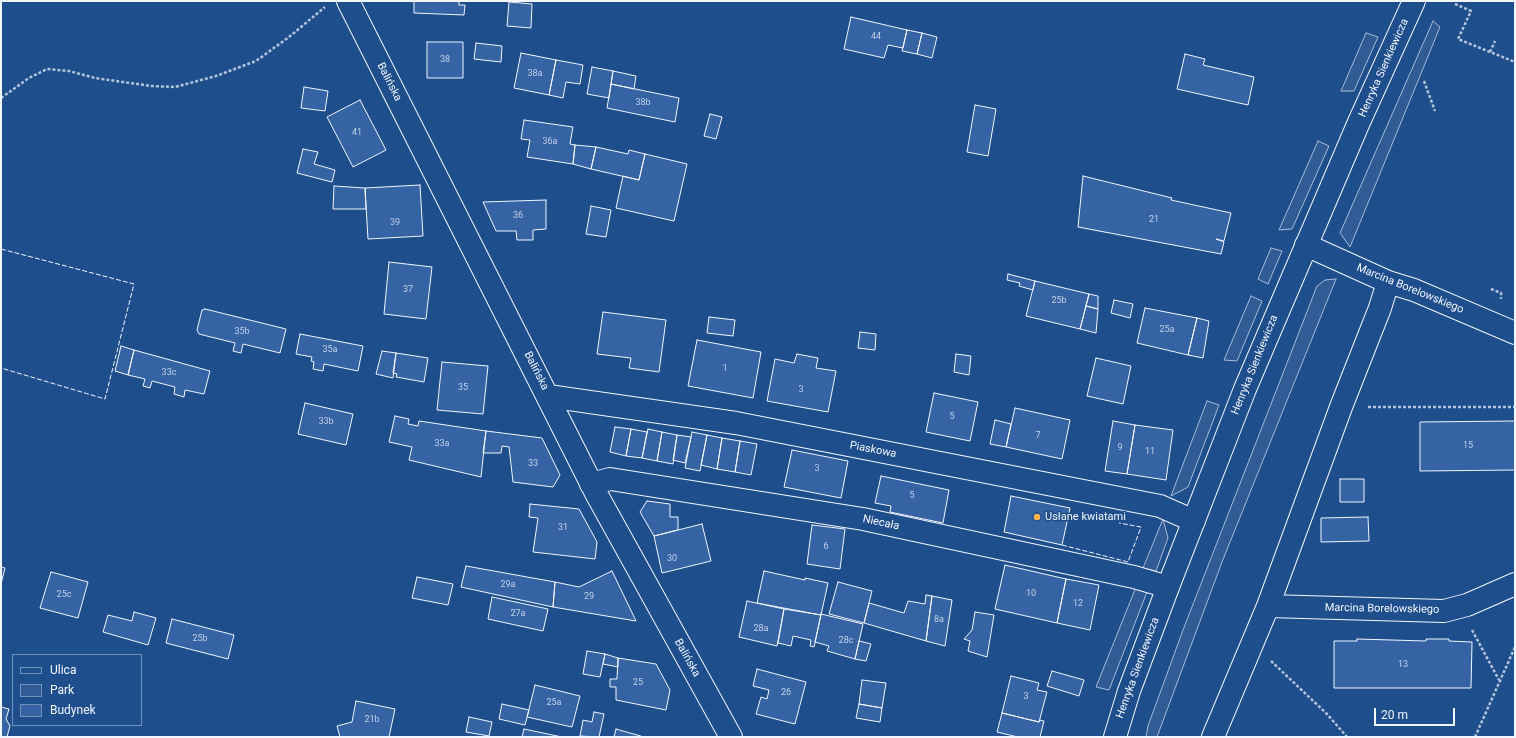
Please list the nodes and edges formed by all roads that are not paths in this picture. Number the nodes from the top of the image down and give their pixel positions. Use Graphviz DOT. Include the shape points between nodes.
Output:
graph roads {
  1 [pos="1414,1"];
  2 [pos="338,2"];
  3 [pos="1306,244"];
  4 [pos="1388,282"];
  5 [pos="1515,332"];
  6 [pos="548,396"];
  7 [pos="592,484"];
  8 [pos="1194,521"];
  9 [pos="1515,584"];
  10 [pos="1168,587"];
  11 [pos="1268,606"];
  12 [pos="731,737"];
  13 [pos="1114,737"];
  14 [pos="1213,737"];
  1 -- 3 [label="street, Henryka Sienkiewicza"];
  2 -- 6 [label="street, Balińska"];
  3 -- 4 [label="street, Marcina Borelowskiego"];
  3 -- 8 [label="street, Henryka Sienkiewicza" via="1245,389"];
  4 -- 5 [label="street, Marcina Borelowskiego" via="1414,290"];
  4 -- 11 [label="street"];
  6 -- 7 [label="street, Balińska"];
  6 -- 8 [label="street, Piaskowa" via="736,423 1160,506"];
  7 -- 10 [label="street, Niecała" via="610,479 863,519 1134,577"];
  7 -- 12 [label="street, Balińska"];
  8 -- 10 [label="street, Henryka Sienkiewicza"];
  9 -- 11 [label="street, Marcina Borelowskiego" via="1467,605 1444,611"];
  10 -- 13 [label="street, Henryka Sienkiewicza"];
  11 -- 14 [label="street"];
}
